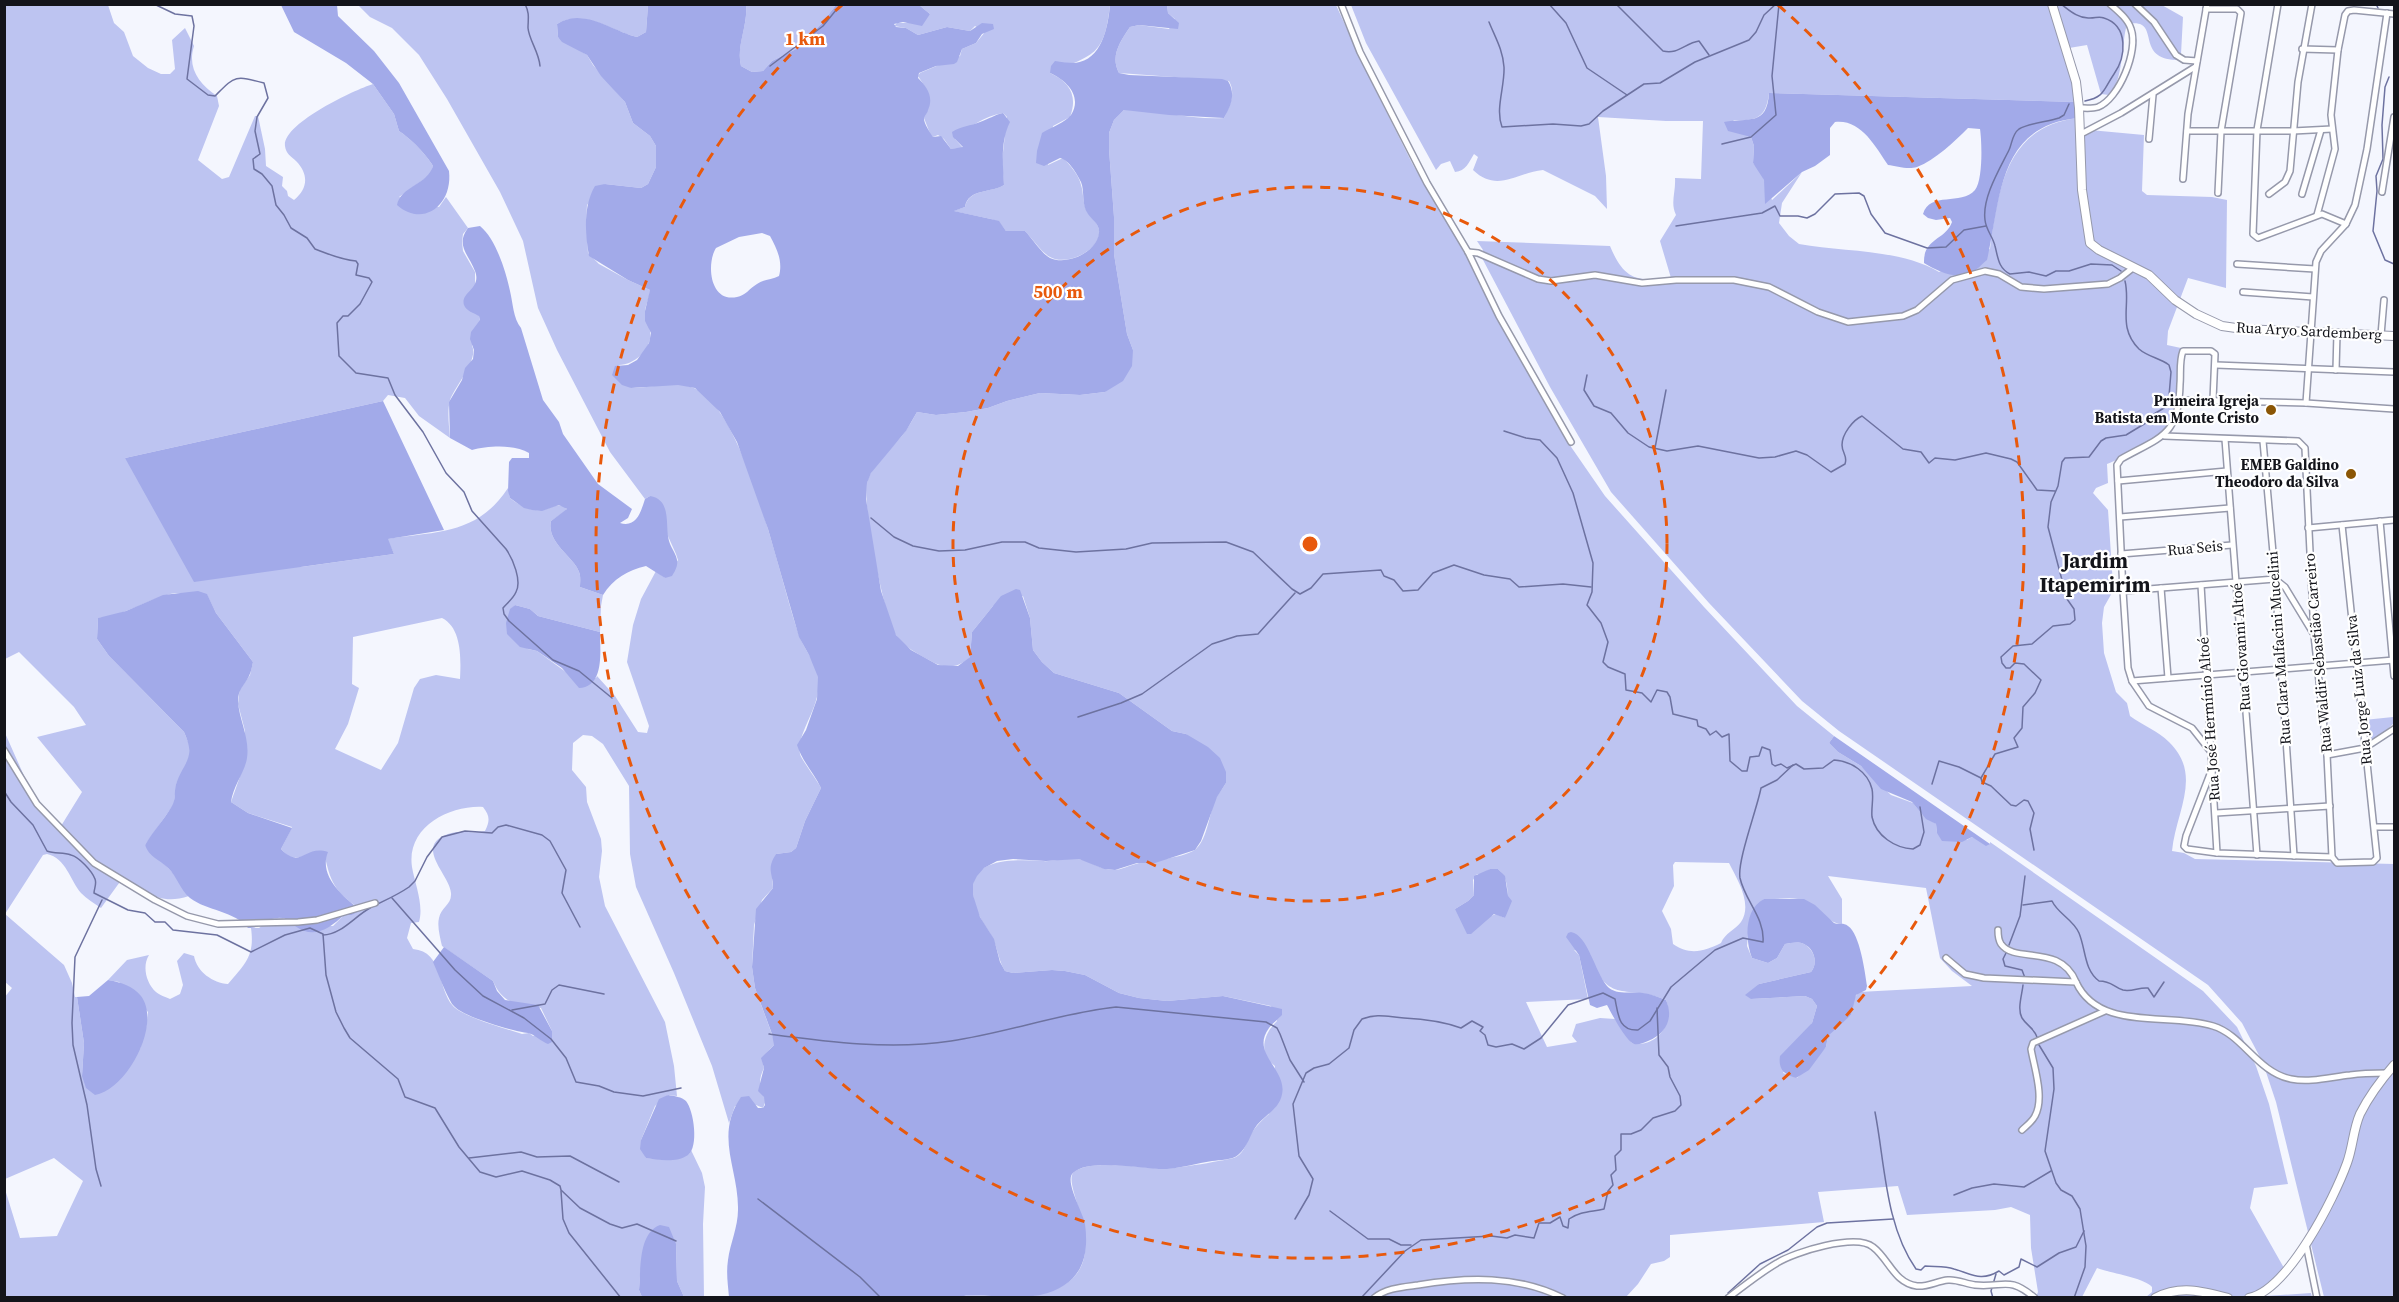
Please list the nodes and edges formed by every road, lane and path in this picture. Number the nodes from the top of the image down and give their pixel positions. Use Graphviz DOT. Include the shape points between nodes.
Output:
graph roads {
  1 [pos="1341,4"];
  2 [pos="2052,4"];
  3 [pos="2110,4"];
  4 [pos="2136,4"];
  5 [pos="2278,4"];
  6 [pos="2312,4"];
  7 [pos="2206,7"];
  8 [pos="2354,7"];
  9 [pos="2386,13"];
  10 [pos="2394,14"];
  11 [pos="2302,49"];
  12 [pos="2338,50"];
  13 [pos="2196,64"];
  14 [pos="2153,94"];
  15 [pos="2079,108"];
  16 [pos="2394,117"];
  17 [pos="2332,129"];
  18 [pos="2257,130"];
  19 [pos="2321,130"];
  20 [pos="2187,131"];
  21 [pos="2221,131"];
  22 [pos="2293,131"];
  23 [pos="2081,134"];
  24 [pos="2149,139"];
  25 [pos="2183,179"];
  26 [pos="2382,192"];
  27 [pos="2218,193"];
  28 [pos="2269,194"];
  29 [pos="2302,194"];
  30 [pos="2317,215"];
  31 [pos="2346,224"];
  32 [pos="1468,252"];
  33 [pos="2237,264"];
  34 [pos="2135,267"];
  35 [pos="2315,269"];
  36 [pos="2243,292"];
  37 [pos="2313,297"];
  38 [pos="2384,300"];
  39 [pos="2310,333"];
  40 [pos="2337,333"];
  41 [pos="2381,335"];
  42 [pos="2394,336"];
  43 [pos="2216,365"];
  44 [pos="2308,368"];
  45 [pos="2336,370"];
  46 [pos="2394,372"];
  47 [pos="2180,400"];
  48 [pos="2213,400"];
  49 [pos="2306,403"];
  50 [pos="2394,409"];
  51 [pos="2164,436"];
  52 [pos="2225,439"];
  53 [pos="2263,441"];
  54 [pos="1571,442"];
  55 [pos="2227,471"];
  56 [pos="2118,481"];
  57 [pos="2230,508"];
  58 [pos="2120,517"];
  59 [pos="2394,520"];
  60 [pos="2380,521"];
  61 [pos="2343,525"];
  62 [pos="2308,528"];
  63 [pos="2232,545"];
  64 [pos="2121,554"];
  65 [pos="2276,579"];
  66 [pos="2236,582"];
  67 [pos="2201,585"];
  68 [pos="2161,588"];
  69 [pos="2123,591"];
  70 [pos="2314,635"];
  71 [pos="2393,660"];
  72 [pos="2356,663"];
  73 [pos="2318,666"];
  74 [pos="2280,669"];
  75 [pos="2243,672"];
  76 [pos="2206,675"];
  77 [pos="2394,676"];
  78 [pos="2168,678"];
  79 [pos="2132,681"];
  80 [pos="2394,729"];
  81 [pos="2365,748"];
  82 [pos="4,750"];
  83 [pos="2211,752"];
  84 [pos="2327,755"];
  85 [pos="2212,769"];
  86 [pos="2330,806"];
  87 [pos="2290,808"];
  88 [pos="2253,810"];
  89 [pos="2216,813"];
  90 [pos="2375,827"];
  91 [pos="2394,827"];
  92 [pos="2217,853"];
  93 [pos="2257,855"];
  94 [pos="2294,856"];
  95 [pos="2332,857"];
  96 [pos="375,903"];
  97 [pos="1998,930"];
  98 [pos="1946,958"];
  99 [pos="2076,981"];
  100 [pos="2105,1011"];
  101 [pos="2394,1065"];
  102 [pos="2387,1073"];
  103 [pos="2022,1130"];
  104 [pos="2306,1244"];
  105 [pos="1374,1298"];
  106 [pos="1563,1298"];
  107 [pos="1728,1298"];
  108 [pos="2035,1298"];
  109 [pos="2155,1298"];
  110 [pos="2228,1298"];
  111 [pos="2249,1298"];
  112 [pos="2317,1298"];
  1 -- 32 [label="street" via="1360,52 1427,183"];
  2 -- 15 [label="street" via="2073,69"];
  3 -- 15 [label="street" via="2130,26 2134,42 2132,60 2105,102 2098,107"];
  4 -- 13 [label="street" via="2154,22 2176,55"];
  5 -- 18 [label="street"];
  6 -- 11 [label="street"];
  7 -- 13 [label="street"];
  7 -- 21 [label="street" via="2237,9 2241,13"];
  8 -- 9 [label="street"];
  8 -- 12 [label="street" via="2345,17"];
  9 -- 10 [label="street"];
  9 -- 31 [label="street" via="2367,149 2355,205"];
  11 -- 12 [label="street"];
  11 -- 22 [label="street"];
  12 -- 17 [label="street"];
  13 -- 14 [label="street"];
  13 -- 20 [label="street"];
  14 -- 23 [label="street"];
  14 -- 24 [label="street"];
  15 -- 23 [label="street"];
  16 -- 26 [label="street"];
  17 -- 19 [label="street"];
  17 -- 30 [label="street" via="2335,149"];
  18 -- 21 [label="street"];
  18 -- 22 [label="street"];
  18 -- 30 [label="street" via="2254,237 2264,237"];
  19 -- 22 [label="street"];
  19 -- 29 [label="street"];
  20 -- 21 [label="street"];
  20 -- 25 [label="street"];
  21 -- 27 [label="street"];
  22 -- 28 [label="street" via="2288,178"];
  23 -- 34 [label="street, Rua Aryo Sardemberg" via="2082,190 2090,243"];
  30 -- 31 [label="street"];
  31 -- 35 [label="street" via="2321,251"];
  32 -- 34 [label="street" via="1551,281 1595,275 1642,283 1734,280 1769,287 1818,312 1848,322 1903,316 1917,310 1952,280 1985,271 2021,287 2044,289 2108,284"];
  32 -- 54 [label="street"];
  33 -- 35 [label="street"];
  34 -- 39 [label="street, Rua Aryo Sardemberg" via="2157,281 2185,308 2213,322 2243,329"];
  35 -- 37 [label="street"];
  36 -- 37 [label="street"];
  37 -- 39 [label="street"];
  38 -- 41 [label="street"];
  39 -- 40 [label="street, Rua Aryo Sardemberg"];
  39 -- 44 [label="street"];
  40 -- 41 [label="street, Rua Aryo Sardemberg"];
  40 -- 45 [label="street"];
  41 -- 42 [label="street, Rua Aryo Sardemberg"];
  43 -- 44 [label="street"];
  43 -- 47 [label="street" via="2211,351 2186,351 2181,355"];
  43 -- 48 [label="street"];
  44 -- 45 [label="street"];
  44 -- 49 [label="street"];
  45 -- 46 [label="street"];
  47 -- 48 [label="street"];
  47 -- 51 [label="street" via="2175,422"];
  48 -- 49 [label="street"];
  49 -- 50 [label="street"];
  51 -- 52 [label="street"];
  51 -- 56 [label="street" via="2121,459 2117,465"];
  52 -- 53 [label="street"];
  52 -- 55 [label="street, Rua Giovanni Altoé"];
  53 -- 62 [label="street, Rua Waldir Sebastião Carreiro" via="2298,441 2305,448"];
  53 -- 65 [label="street, Rua Clara Malfacini Mucelini"];
  55 -- 56 [label="street"];
  55 -- 57 [label="street, Rua Giovanni Altoé"];
  56 -- 58 [label="street"];
  57 -- 58 [label="street"];
  57 -- 63 [label="street, Rua Giovanni Altoé"];
  58 -- 64 [label="street"];
  59 -- 60 [label="street"];
  60 -- 61 [label="street"];
  60 -- 71 [label="street"];
  61 -- 62 [label="street"];
  61 -- 72 [label="street, Rua Jorge Luiz da Silva"];
  62 -- 70 [label="street, Rua Waldir Sebastião Carreiro"];
  63 -- 64 [label="street, Rua Seis"];
  63 -- 66 [label="street, Rua Giovanni Altoé"];
  64 -- 69 [label="street"];
  65 -- 66 [label="street"];
  65 -- 70 [label="street" via="2286,587"];
  65 -- 74 [label="street, Rua Clara Malfacini Mucelini"];
  66 -- 67 [label="street"];
  66 -- 75 [label="street, Rua Giovanni Altoé"];
  67 -- 68 [label="street"];
  67 -- 76 [label="street, Rua José Hermínio Altoé"];
  68 -- 69 [label="street"];
  68 -- 78 [label="street"];
  69 -- 79 [label="street"];
  70 -- 73 [label="street, Rua Waldir Sebastião Carreiro"];
  71 -- 72 [label="street"];
  71 -- 77 [label="street"];
  72 -- 73 [label="street"];
  72 -- 81 [label="street, Rua Jorge Luiz da Silva"];
  73 -- 74 [label="street"];
  73 -- 84 [label="street, Rua Waldir Sebastião Carreiro"];
  74 -- 75 [label="street"];
  74 -- 87 [label="street, Rua Clara Malfacini Mucelini"];
  75 -- 76 [label="street"];
  75 -- 88 [label="street, Rua Giovanni Altoé"];
  76 -- 78 [label="street"];
  76 -- 83 [label="street, Rua José Hermínio Altoé"];
  78 -- 79 [label="street"];
  79 -- 83 [label="street" via="2149,706 2192,728"];
  80 -- 81 [label="street"];
  81 -- 84 [label="street"];
  81 -- 90 [label="street, Rua Jorge Luiz da Silva"];
  82 -- 96 [label="street" via="37,804 94,863 187,916 218,924 298,922"];
  83 -- 85 [label="street, Rua José Hermínio Altoé"];
  84 -- 86 [label="street, Rua Waldir Sebastião Carreiro"];
  85 -- 89 [label="street, Rua José Hermínio Altoé"];
  85 -- 92 [label="street" via="2184,846 2192,851"];
  86 -- 87 [label="street"];
  86 -- 95 [label="street, Rua Waldir Sebastião Carreiro"];
  87 -- 88 [label="street"];
  87 -- 94 [label="street, Rua Clara Malfacini Mucelini"];
  88 -- 89 [label="street"];
  88 -- 93 [label="street, Rua Giovanni Altoé"];
  89 -- 92 [label="street, Rua José Hermínio Altoé"];
  90 -- 91 [label="street"];
  90 -- 95 [label="street, Rua Jorge Luiz da Silva" via="2377,854 2373,862 2337,863"];
  92 -- 93 [label="street"];
  93 -- 94 [label="street"];
  94 -- 95 [label="street"];
  97 -- 99 [label="street" via="2004,948 2048,957 2068,970"];
  98 -- 99 [label="street" via="1965,974 1999,981"];
  99 -- 100 [label="street" via="2084,996"];
  100 -- 102 [label="street" via="2196,1022 2224,1030 2254,1059 2291,1079"];
  100 -- 103 [label="street" via="2033,1043 2038,1110"];
  101 -- 102 [label="street"];
  102 -- 104 [label="street" via="2359,1116 2345,1169"];
  104 -- 111 [label="street" via="2272,1286"];
  104 -- 112 [label="street"];
  105 -- 106 [label="street" via="1392,1289 1470,1278 1535,1285"];
  107 -- 108 [label="street" via="1777,1262 1848,1242 1874,1247 1896,1275 1911,1284 1950,1280 1980,1285 2013,1283"];
  109 -- 110 [label="street" via="2171,1291 2192,1289"];
}
